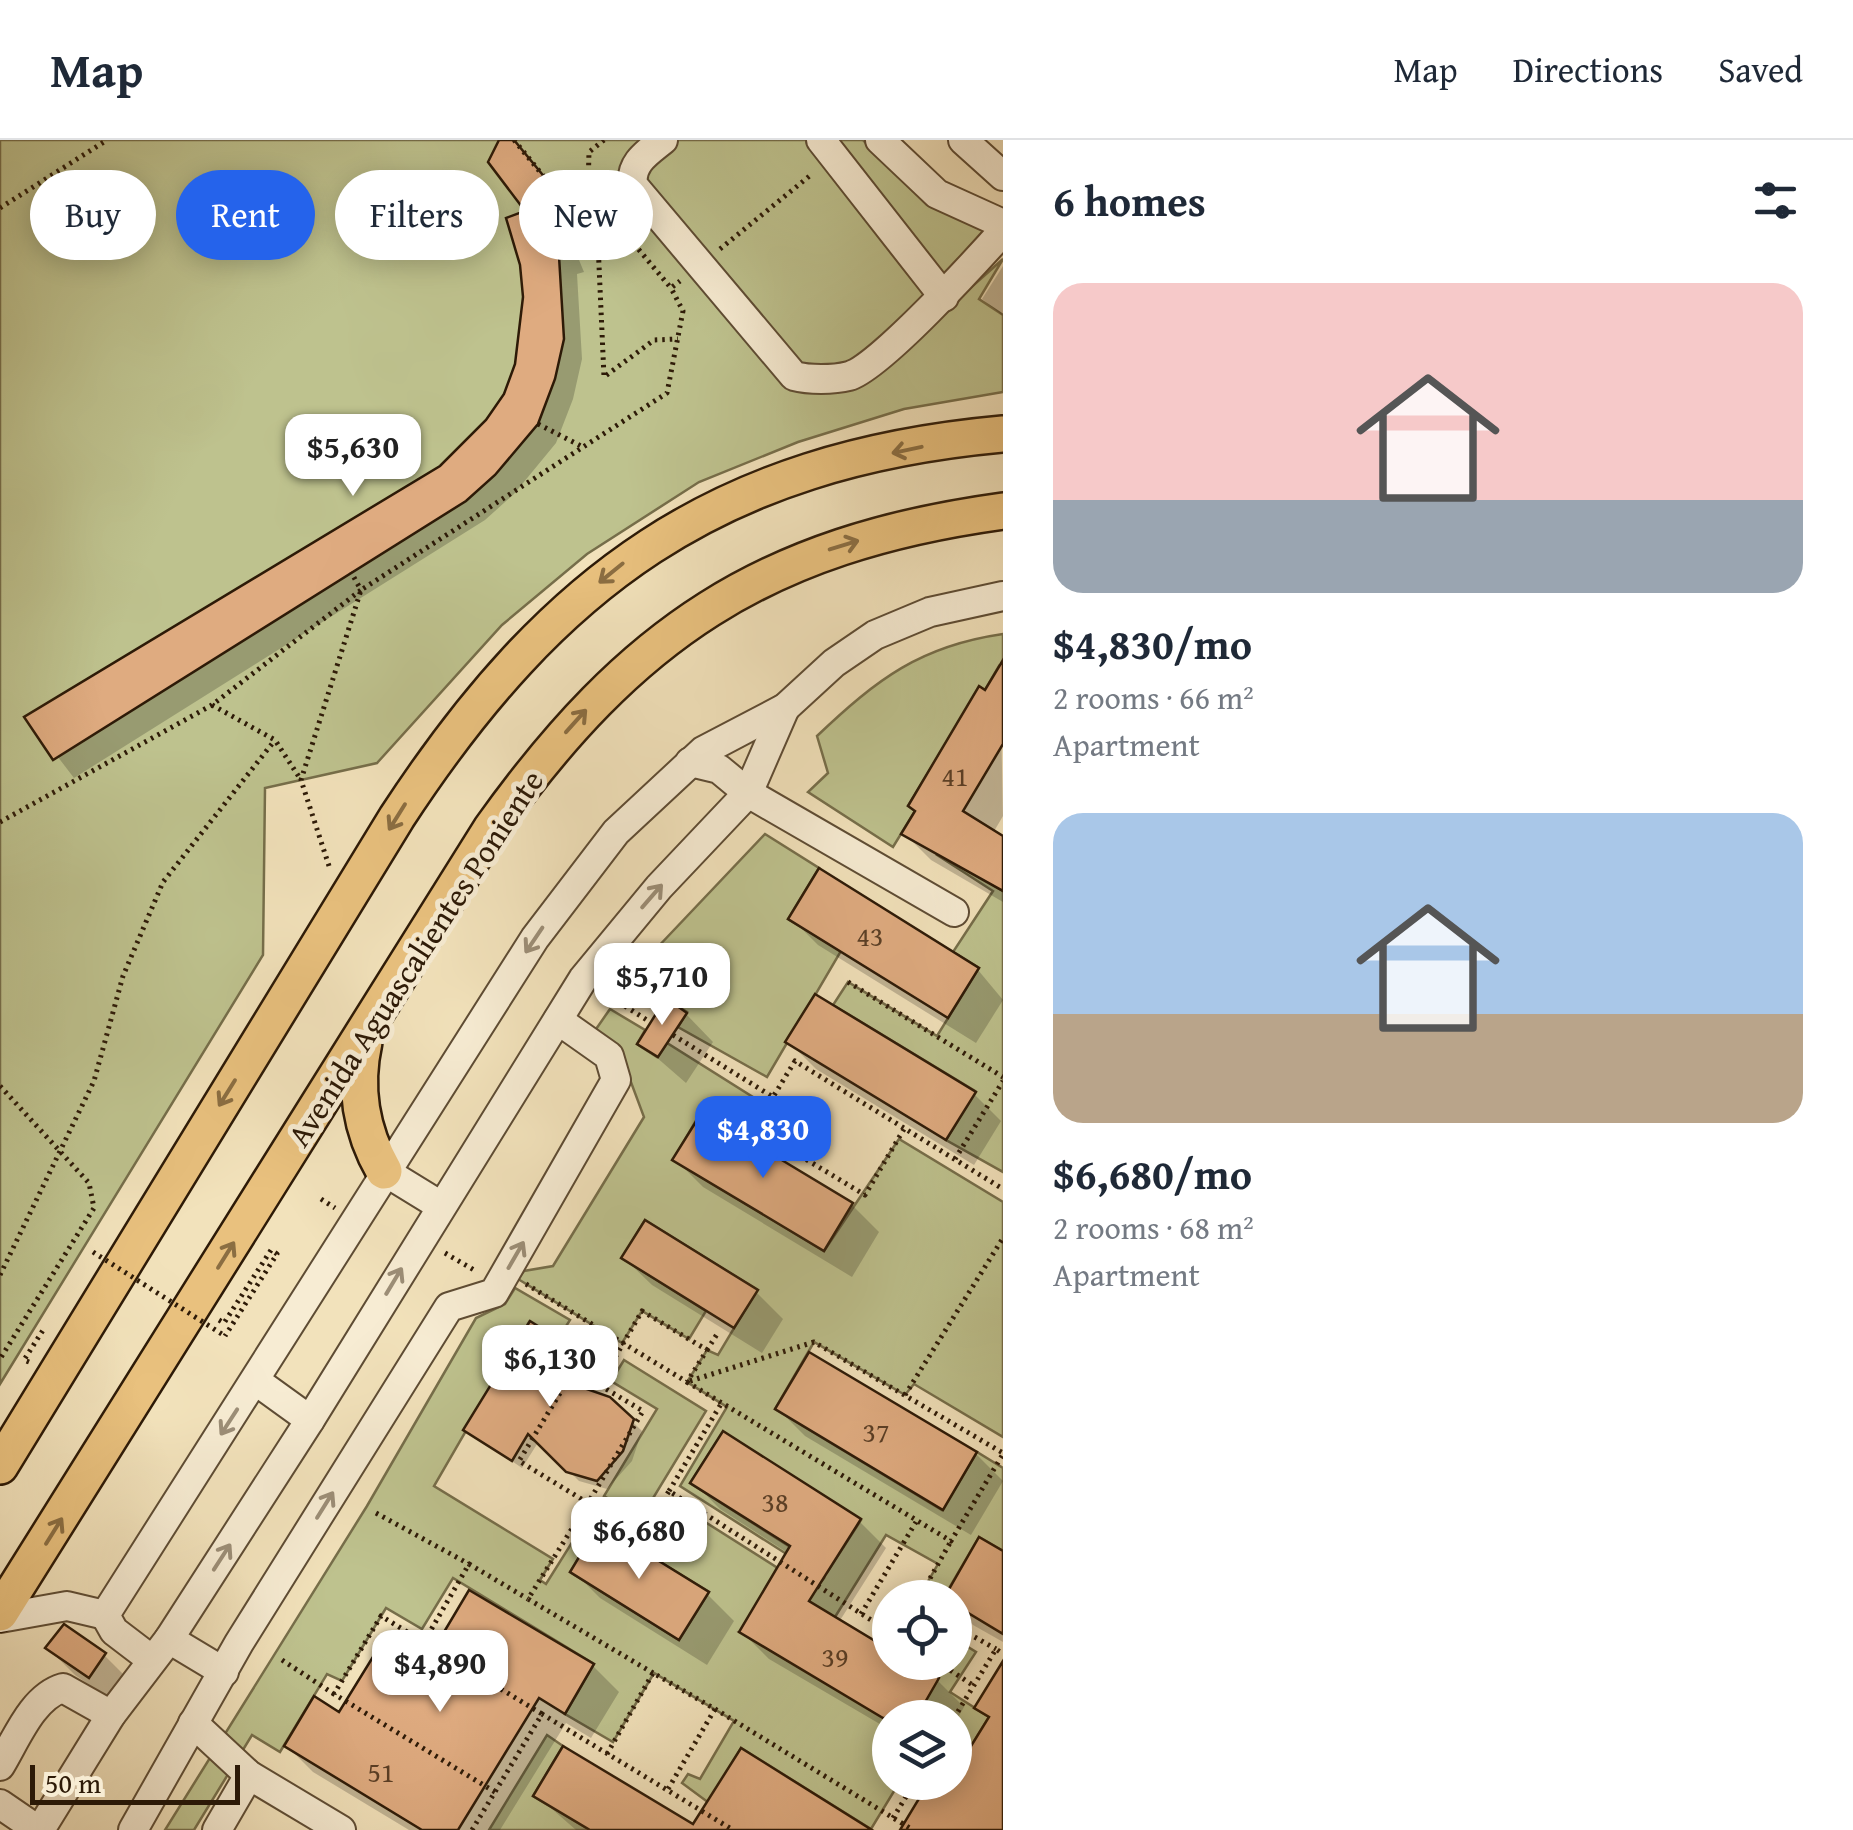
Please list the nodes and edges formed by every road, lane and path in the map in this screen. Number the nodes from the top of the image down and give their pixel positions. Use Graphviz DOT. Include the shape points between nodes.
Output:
graph roads {
  1 [pos="107,140"];
  2 [pos="514,140"];
  3 [pos="604,140"];
  4 [pos="663,140"];
  5 [pos="880,140"];
  6 [pos="963,140"];
  7 [pos="827,148"];
  8 [pos="1000,171"];
  9 [pos="0,208"];
  10 [pos="1003,228"];
  11 [pos="701,264"];
  12 [pos="671,288"];
  13 [pos="944,297"];
  14 [pos="678,339"];
  15 [pos="538,424"];
  16 [pos="1003,434"];
  17 [pos="583,447"];
  18 [pos="1003,512"];
  19 [pos="351,572"];
  20 [pos="361,590"];
  21 [pos="1003,596"];
  22 [pos="212,705"];
  23 [pos="785,708"];
  24 [pos="276,740"];
  25 [pos="690,762"];
  26 [pos="301,780"];
  27 [pos="748,793"];
  28 [pos="0,822"];
  29 [pos="342,906"];
  30 [pos="954,912"];
  31 [pos="583,979"];
  32 [pos="848,982"];
  33 [pos="558,1020"];
  34 [pos="650,1022"];
  35 [pos="367,1029"];
  36 [pos="673,1035"];
  37 [pos="1003,1079"];
  38 [pos="0,1086"];
  39 [pos="773,1097"];
  40 [pos="904,1128"];
  41 [pos="58,1150"];
  42 [pos="955,1159"];
  43 [pos="384,1171"];
  44 [pos="1003,1189"];
  45 [pos="441,1206"];
  46 [pos="1003,1238"];
  47 [pos="93,1252"];
  48 [pos="0,1276"];
  49 [pos="224,1323"];
  50 [pos="719,1330"];
  51 [pos="622,1343"];
  52 [pos="707,1350"];
  53 [pos="0,1358"];
  54 [pos="256,1382"];
  55 [pos="687,1382"];
  56 [pos="599,1385"];
  57 [pos="906,1396"];
  58 [pos="721,1403"];
  59 [pos="310,1420"];
  60 [pos="1003,1453"];
  61 [pos="0,1466"];
  62 [pos="669,1491"];
  63 [pos="588,1503"];
  64 [pos="376,1513"];
  65 [pos="916,1522"];
  66 [pos="952,1541"];
  67 [pos="469,1564"];
  68 [pos="930,1580"];
  69 [pos="528,1600"];
  70 [pos="861,1614"];
  71 [pos="0,1615"];
  72 [pos="104,1615"];
  73 [pos="872,1621"];
  74 [pos="972,1636"];
  75 [pos="424,1642"];
  76 [pos="161,1650"];
  77 [pos="999,1652"];
  78 [pos="282,1660"];
  79 [pos="224,1672"];
  80 [pos="654,1673"];
  81 [pos="965,1680"];
  82 [pos="974,1686"];
  83 [pos="334,1694"];
  84 [pos="965,1700"];
  85 [pos="714,1709"];
  86 [pos="542,1714"];
  87 [pos="111,1715"];
  88 [pos="193,1723"];
  89 [pos="607,1754"];
  90 [pos="0,1766"];
  91 [pos="249,1774"];
  92 [pos="667,1790"];
  93 [pos="495,1792"];
  94 [pos="904,1800"];
  95 [pos="0,1804"];
  96 [pos="893,1818"];
  97 [pos="39,1830"];
  98 [pos="133,1830"];
  99 [pos="216,1830"];
  100 [pos="341,1830"];
  101 [pos="472,1830"];
  102 [pos="733,1830"];
  103 [pos="913,1830"];
  1 -- 9 [label="path"];
  2 -- 14 [label="path" via="598,243 604,378 654,340"];
  3 -- 12 [label="path" via="590,152 588,189"];
  4 -- 11 [label="lane" via="636,163 633,185"];
  5 -- 10 [label="lane" via="937,194"];
  6 -- 8 [label="lane"];
  7 -- 11 [label="path"];
  7 -- 13 [label="lane"];
  10 -- 13 [label="lane"];
  11 -- 12 [label="path"];
  11 -- 13 [label="lane" via="794,376 804,378 852,376"];
  12 -- 14 [label="path" via="683,311"];
  14 -- 17 [label="path" via="666,393"];
  15 -- 17 [label="path"];
  16 -- 29 [label="main road, one-way" via="790,476 704,512 626,561 526,652 466,719"];
  17 -- 20 [label="path"];
  35 -- 18 [label="main road, Avenida Aguascalientes Poniente, one-way" via="522,786 586,710 651,648 752,582 826,550"];
  19 -- 20 [label="path"];
  20 -- 22 [label="path"];
  20 -- 26 [label="path"];
  21 -- 23 [label="lane" via="930,612 875,635"];
  22 -- 24 [label="path"];
  22 -- 28 [label="path"];
  23 -- 25 [label="lane" via="734,731"];
  23 -- 27 [label="lane"];
  24 -- 26 [label="path"];
  24 -- 41 [label="path" via="164,882 123,976 94,1080"];
  25 -- 27 [label="lane" via="719,769"];
  25 -- 43 [label="lane, one-way" via="616,832 564,894"];
  26 -- 29 [label="path"];
  27 -- 30 [label="lane"];
  31 -- 27 [label="lane, one-way"];
  29 -- 61 [label="main road, one-way"];
  31 -- 33 [label="lane"];
  31 -- 34 [label="path"];
  32 -- 37 [label="path"];
  33 -- 45 [label="lane"];
  79 -- 33 [label="lane, one-way" via="449,1307 494,1293 616,1080 609,1056"];
  35 -- 43 [label="main road" via="358,1081 365,1131"];
  71 -- 35 [label="main road, Avenida Aguascalientes Poniente, one-way"];
  36 -- 39 [label="path"];
  37 -- 42 [label="path"];
  38 -- 41 [label="path"];
  39 -- 40 [label="path" via="795,1061"];
  39 -- 40 [label="path" via="754,1128 865,1195"];
  40 -- 42 [label="path"];
  41 -- 48 [label="path"];
  41 -- 53 [label="path" via="89,1183 94,1208"];
  42 -- 44 [label="path"];
  43 -- 45 [label="lane"];
  43 -- 54 [label="lane"];
  59 -- 45 [label="lane, one-way"];
  46 -- 57 [label="path"];
  47 -- 49 [label="path, bridge" via="225,1336 277,1254 271,1250"];
  50 -- 52 [label="path"];
  51 -- 52 [label="path" via="642,1310"];
  51 -- 55 [label="path"];
  51 -- 56 [label="path"];
  52 -- 55 [label="path"];
  54 -- 59 [label="lane"];
  54 -- 72 [label="lane, one-way"];
  55 -- 57 [label="path" via="814,1342"];
  55 -- 58 [label="path"];
  56 -- 63 [label="path" via="642,1411"];
  56 -- 63 [label="path" via="574,1370 519,1461"];
  57 -- 60 [label="path"];
  58 -- 62 [label="path"];
  58 -- 65 [label="path"];
  76 -- 59 [label="lane, one-way"];
  60 -- 66 [label="path"];
  62 -- 63 [label="path" via="644,1533"];
  62 -- 70 [label="path"];
  63 -- 69 [label="path"];
  64 -- 67 [label="path"];
  65 -- 66 [label="path"];
  65 -- 70 [label="path"];
  66 -- 68 [label="path"];
  67 -- 69 [label="path"];
  67 -- 75 [label="path"];
  69 -- 80 [label="path"];
  70 -- 73 [label="path"];
  71 -- 72 [label="lane" via="67,1606"];
  72 -- 76 [label="lane" via="114,1631"];
  74 -- 77 [label="path"];
  75 -- 83 [label="path" via="381,1616"];
  75 -- 86 [label="path"];
  76 -- 79 [label="lane"];
  76 -- 87 [label="lane"];
  77 -- 82 [label="path"];
  78 -- 83 [label="path"];
  79 -- 88 [label="lane"];
  80 -- 85 [label="path"];
  80 -- 89 [label="path"];
  81 -- 82 [label="path"];
  82 -- 84 [label="path"];
  83 -- 93 [label="path"];
  85 -- 92 [label="path"];
  85 -- 96 [label="path"];
  86 -- 89 [label="path"];
  86 -- 93 [label="path"];
  87 -- 90 [label="lane" via="63,1688 54,1690 39,1702"];
  87 -- 97 [label="lane"];
  88 -- 91 [label="lane"];
  88 -- 98 [label="lane"];
  89 -- 92 [label="path"];
  91 -- 99 [label="lane"];
  91 -- 100 [label="lane"];
  92 -- 102 [label="path"];
  93 -- 101 [label="path"];
  94 -- 96 [label="path"];
  95 -- 97 [label="lane"];
  96 -- 103 [label="path"];
}
